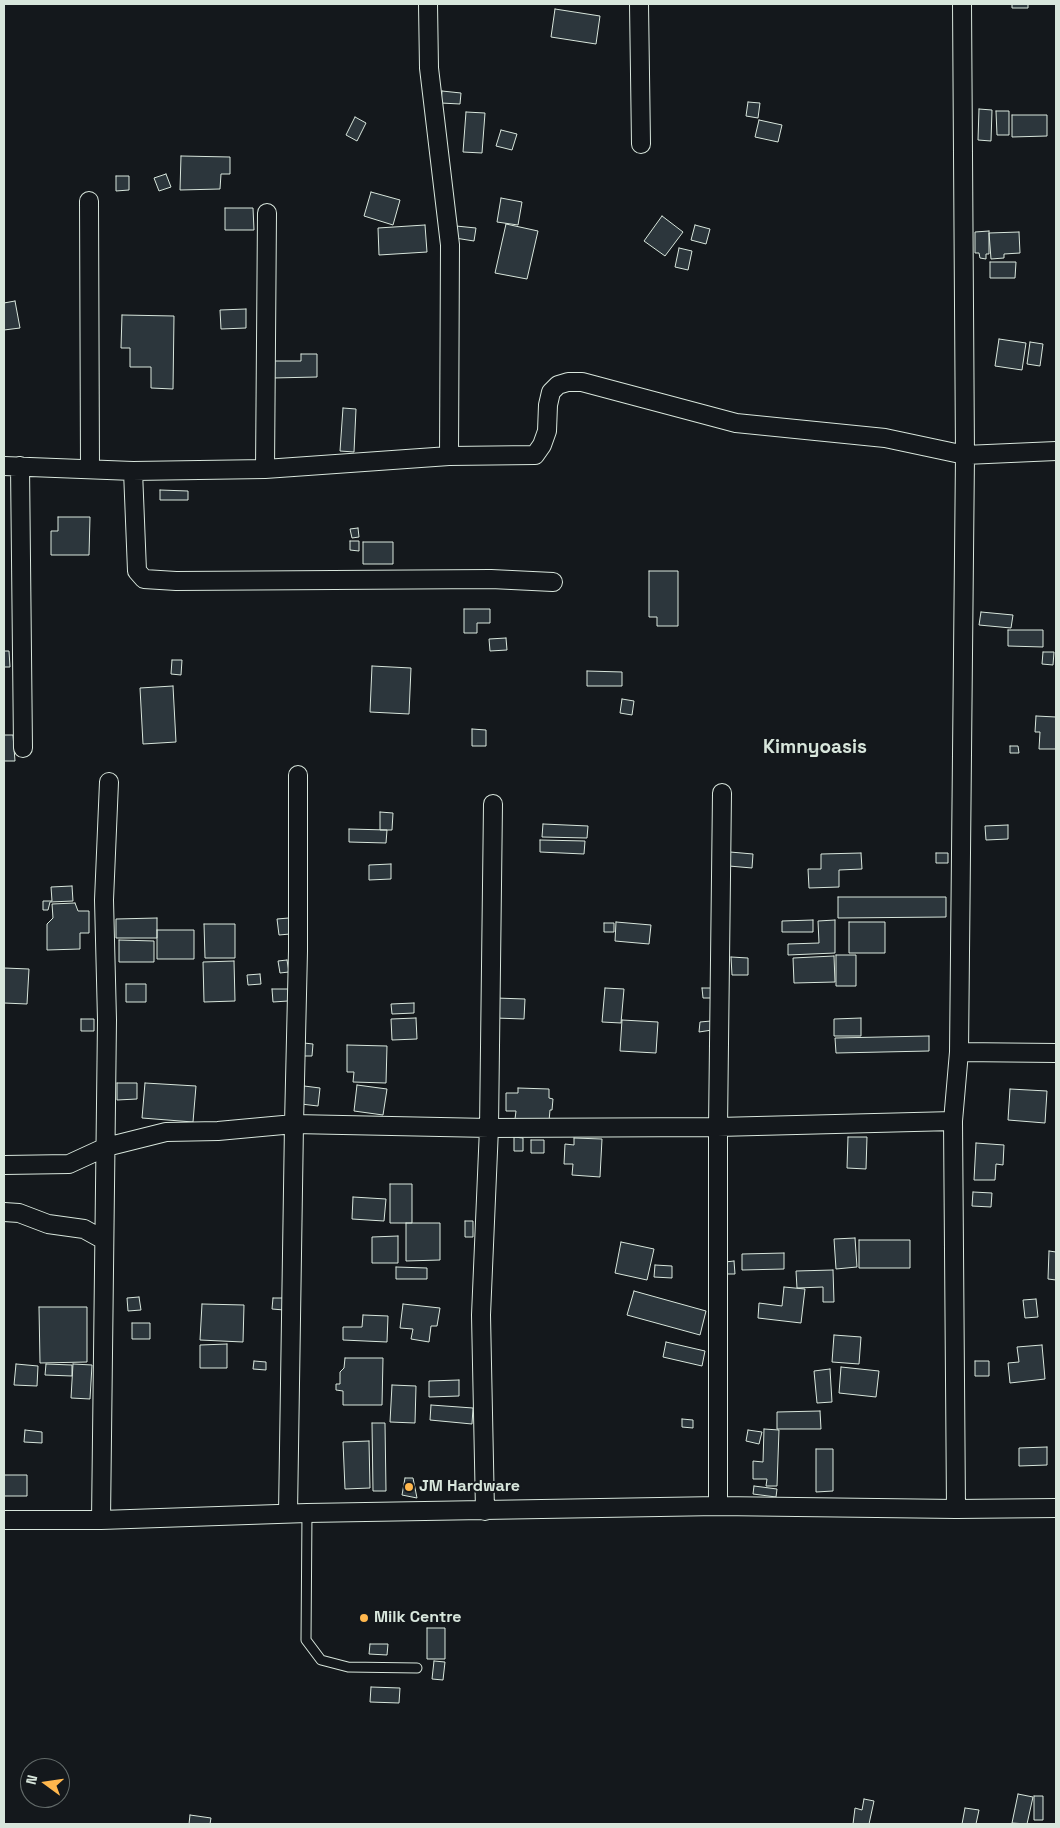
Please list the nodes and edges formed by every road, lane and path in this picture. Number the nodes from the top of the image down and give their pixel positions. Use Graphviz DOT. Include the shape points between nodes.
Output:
graph roads {
  1 [pos="428,4"];
  2 [pos="640,4"];
  3 [pos="962,4"];
  4 [pos="641,144"];
  5 [pos="90,201"];
  6 [pos="267,213"];
  7 [pos="1056,451"];
  8 [pos="965,455"];
  9 [pos="449,456"];
  10 [pos="12,466"];
  11 [pos="90,468"];
  12 [pos="265,468"];
  13 [pos="133,471"];
  14 [pos="553,582"];
  15 [pos="23,748"];
  16 [pos="298,774"];
  17 [pos="109,782"];
  18 [pos="722,793"];
  19 [pos="493,804"];
  20 [pos="958,1052"];
  21 [pos="1056,1054"];
  22 [pos="953,1121"];
  23 [pos="294,1124"];
  24 [pos="718,1127"];
  25 [pos="489,1128"];
  26 [pos="106,1147"];
  27 [pos="4,1165"];
  28 [pos="4,1212"];
  29 [pos="104,1240"];
  30 [pos="718,1506"];
  31 [pos="1056,1508"];
  32 [pos="956,1509"];
  33 [pos="485,1510"];
  34 [pos="307,1513"];
  35 [pos="288,1514"];
  36 [pos="4,1520"];
  37 [pos="101,1520"];
  38 [pos="417,1668"];
  1 -- 9 [label="street" via="429,68 450,245"];
  2 -- 4 [label="street"];
  3 -- 8 [label="street"];
  5 -- 11 [label="street"];
  6 -- 12 [label="street"];
  7 -- 8 [label="street"];
  8 -- 9 [label="street" via="885,438 736,423 582,382 568,382 551,392 547,431 535,455"];
  8 -- 20 [label="street"];
  9 -- 12 [label="street"];
  10 -- 11 [label="street"];
  10 -- 15 [label="street"];
  11 -- 13 [label="street"];
  12 -- 13 [label="street"];
  13 -- 14 [label="street" via="137,571 144,579 491,579"];
  16 -- 23 [label="street"];
  17 -- 26 [label="street" via="104,900"];
  18 -- 24 [label="street"];
  19 -- 25 [label="street"];
  20 -- 21 [label="street"];
  20 -- 22 [label="street"];
  22 -- 24 [label="street"];
  22 -- 32 [label="street"];
  23 -- 25 [label="street"];
  23 -- 26 [label="street" via="166,1132"];
  23 -- 35 [label="street"];
  24 -- 25 [label="street"];
  24 -- 30 [label="street"];
  25 -- 33 [label="street" via="481,1315"];
  26 -- 27 [label="street" via="69,1164"];
  26 -- 29 [label="street"];
  28 -- 29 [label="street" via="19,1213 48,1224 84,1229"];
  29 -- 37 [label="street"];
  30 -- 32 [label="street"];
  30 -- 33 [label="street"];
  31 -- 32 [label="street"];
  33 -- 34 [label="street"];
  34 -- 35 [label="street"];
  34 -- 38 [label="lane" via="306,1640 321,1660 348,1667"];
  35 -- 37 [label="street"];
  36 -- 37 [label="street"];
}
